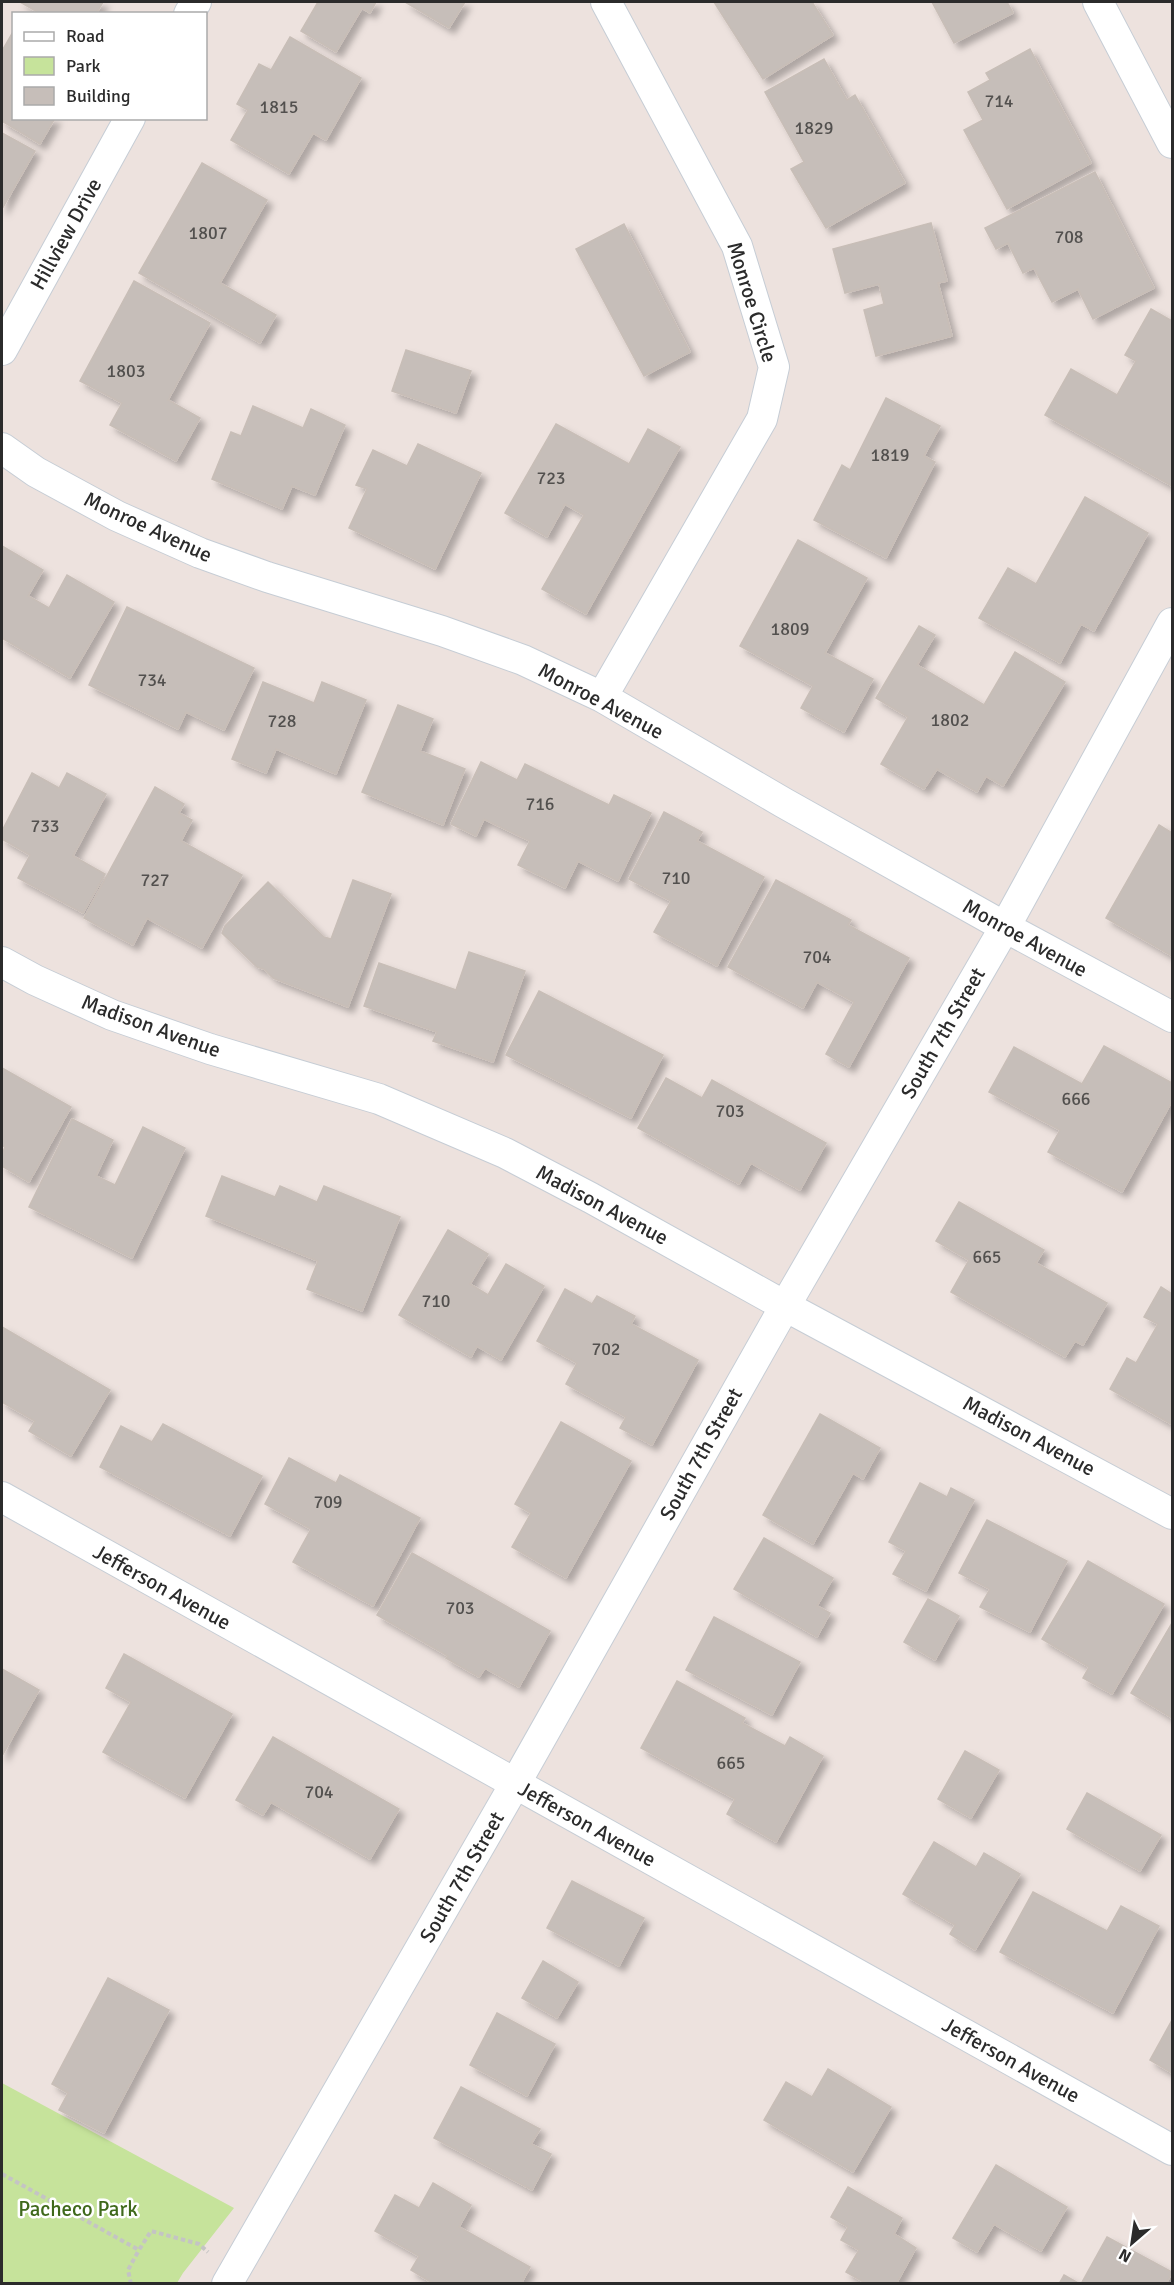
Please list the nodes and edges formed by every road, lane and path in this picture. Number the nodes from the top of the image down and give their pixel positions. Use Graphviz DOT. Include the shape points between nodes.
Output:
graph roads {
  1 [pos="606,2"];
  2 [pos="1098,2"];
  3 [pos="129,120"];
  4 [pos="1173,143"];
  5 [pos="2,350"];
  6 [pos="2,448"];
  7 [pos="1173,623"];
  8 [pos="602,697"];
  9 [pos="1005,927"];
  10 [pos="2,962"];
  11 [pos="1173,1017"];
  12 [pos="785,1306"];
  13 [pos="2,1497"];
  14 [pos="1173,1514"];
  15 [pos="515,1784"];
  16 [pos="1173,2150"];
  17 [pos="2,2174"];
  18 [pos="139,2250"];
  19 [pos="237,2280"];
  20 [pos="131,2283"];
  1 -- 8 [label="street, Monroe Circle" via="737,246 774,367 762,419"];
  2 -- 4 [label="street"];
  3 -- 5 [label="street, Hillview Drive"];
  6 -- 8 [label="street, Monroe Avenue" via="36,472 117,516 200,553 523,660"];
  7 -- 9 [label="street, South 7th Street"];
  8 -- 9 [label="street, Monroe Avenue"];
  9 -- 11 [label="street, Monroe Avenue"];
  9 -- 12 [label="street, South 7th Street"];
  10 -- 12 [label="street, Madison Avenue" via="112,1015 210,1049 379,1099 506,1153"];
  12 -- 14 [label="street, Madison Avenue"];
  12 -- 15 [label="street, South 7th Street"];
  13 -- 15 [label="street, Jefferson Avenue"];
  15 -- 16 [label="street, Jefferson Avenue"];
  15 -- 19 [label="street, South 7th Street"];
  17 -- 18 [label="path"];
  18 -- 19 [label="path" via="151,2231 199,2244"];
  18 -- 20 [label="path" via="128,2270"];
}
